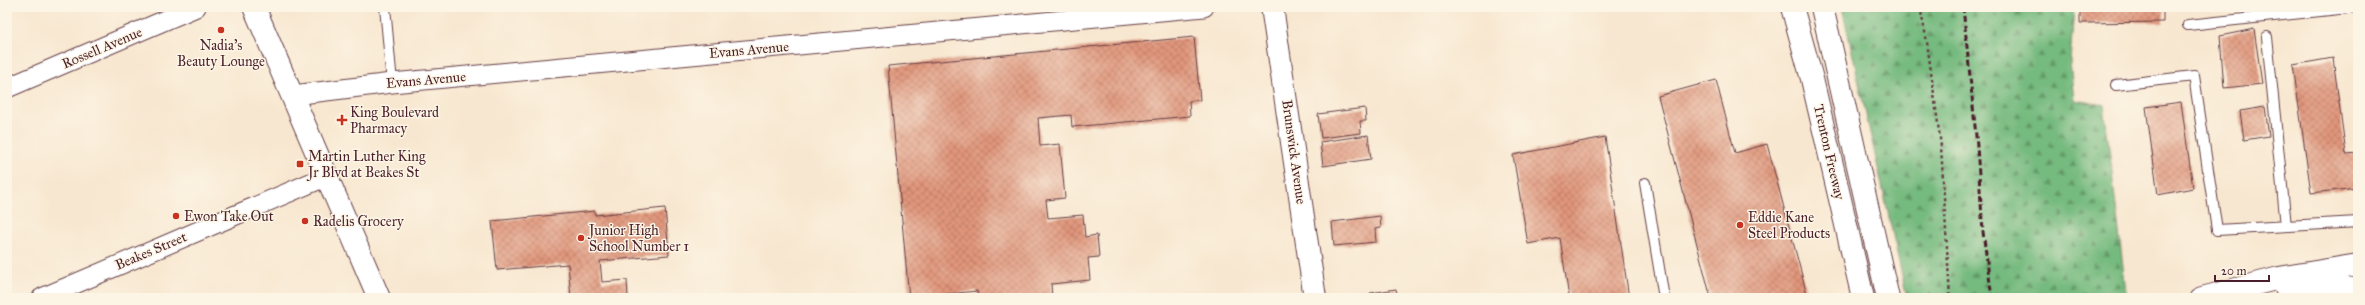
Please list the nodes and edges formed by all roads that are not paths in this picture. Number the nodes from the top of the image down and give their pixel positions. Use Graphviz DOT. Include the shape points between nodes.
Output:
graph roads {
  1 [pos="196,7"];
  2 [pos="254,7"];
  3 [pos="385,7"];
  4 [pos="1204,7"];
  5 [pos="1272,7"];
  6 [pos="1792,7"];
  7 [pos="1822,7"];
  8 [pos="2358,7"];
  9 [pos="2188,25"];
  10 [pos="2267,37"];
  11 [pos="392,83"];
  12 [pos="2116,85"];
  13 [pos="7,88"];
  14 [pos="293,95"];
  15 [pos="327,176"];
  16 [pos="1645,183"];
  17 [pos="2358,222"];
  18 [pos="2286,226"];
  19 [pos="2358,265"];
  20 [pos="2252,285"];
  21 [pos="2358,289"];
  22 [pos="42,298"];
  23 [pos="379,298"];
  24 [pos="1316,298"];
  25 [pos="1664,298"];
  26 [pos="1863,298"];
  27 [pos="1888,298"];
  28 [pos="2202,298"];
  1 -- 13 [label="street, Rossell Avenue"];
  2 -- 14 [label="main road"];
  3 -- 11 [label="lane"];
  4 -- 11 [label="street, Evans Avenue"];
  5 -- 24 [label="main road, Brunswick Avenue"];
  6 -- 26 [label="main road, Trenton Freeway" via="1812,78"];
  7 -- 27 [label="main road, Trenton Freeway"];
  8 -- 9 [label="lane"];
  10 -- 18 [label="lane"];
  11 -- 14 [label="street, Evans Avenue"];
  12 -- 18 [label="lane" via="2194,76 2217,230"];
  14 -- 15 [label="main road"];
  15 -- 22 [label="street, Beakes Street"];
  15 -- 23 [label="main road"];
  16 -- 25 [label="lane"];
  17 -- 18 [label="lane"];
  19 -- 20 [label="main road"];
  20 -- 21 [label="main road"];
  20 -- 28 [label="main road"];
}
